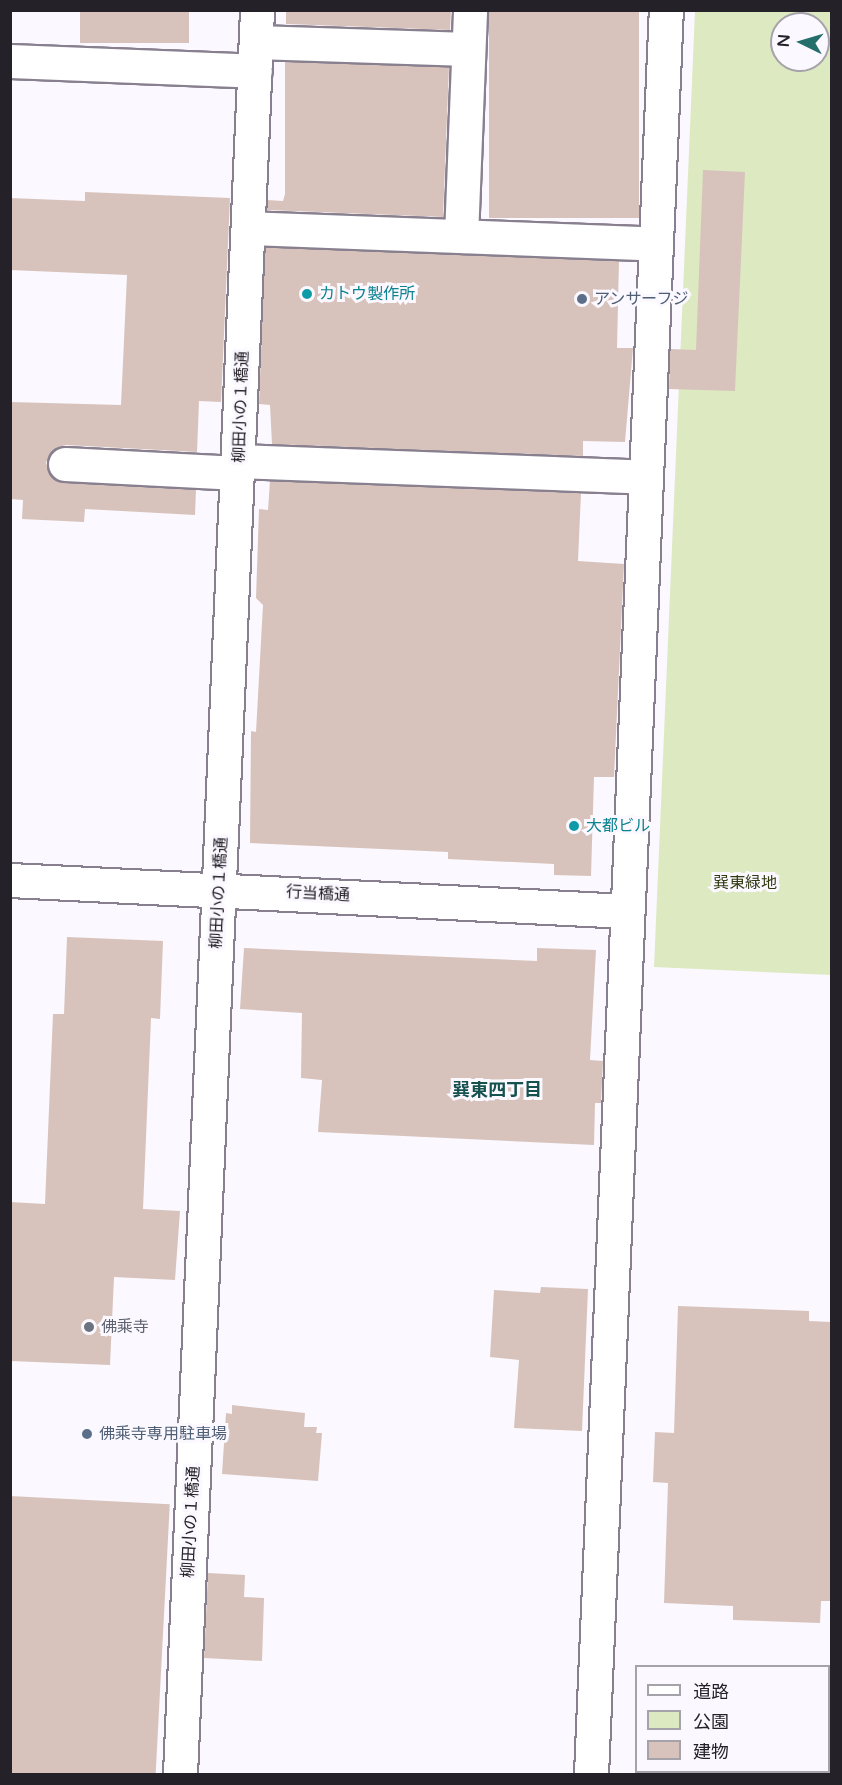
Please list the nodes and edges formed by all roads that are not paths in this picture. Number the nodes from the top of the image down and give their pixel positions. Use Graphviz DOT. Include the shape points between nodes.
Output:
graph roads {
  1 [pos="470,10"];
  2 [pos="666,10"];
  3 [pos="256,41"];
  4 [pos="468,49"];
  5 [pos="10,61"];
  6 [pos="248,228"];
  7 [pos="461,236"];
  8 [pos="656,244"];
  9 [pos="65,464"];
  10 [pos="238,467"];
  11 [pos="646,477"];
  12 [pos="10,880"];
  13 [pos="219,889"];
  14 [pos="626,910"];
  15 [pos="180,1774"];
  16 [pos="591,1774"];
  1 -- 4 [label="street"];
  2 -- 8 [label="street"];
  3 -- 4 [label="street"];
  3 -- 5 [label="street"];
  3 -- 6 [label="street, 柳田小の１橋通"];
  4 -- 7 [label="street"];
  6 -- 7 [label="street"];
  6 -- 10 [label="street, 柳田小の１橋通"];
  7 -- 8 [label="street"];
  8 -- 11 [label="street"];
  9 -- 10 [label="street"];
  10 -- 11 [label="street"];
  10 -- 13 [label="street, 柳田小の１橋通"];
  11 -- 14 [label="street"];
  12 -- 13 [label="street, 行当橋通"];
  13 -- 14 [label="street, 行当橋通"];
  13 -- 15 [label="street, 柳田小の１橋通"];
  14 -- 16 [label="street"];
}
